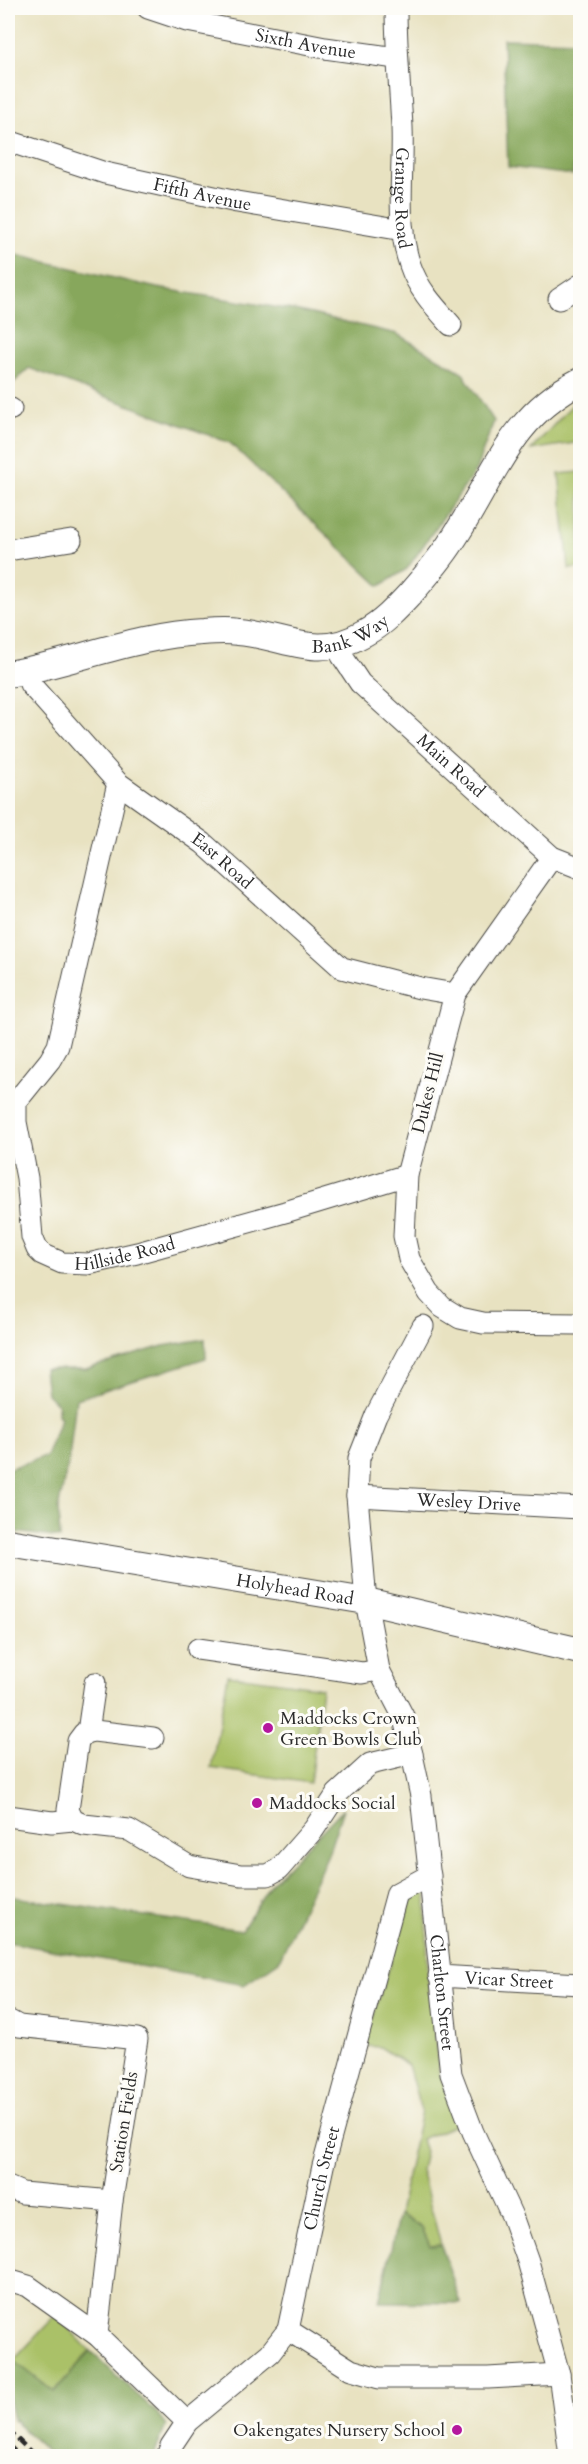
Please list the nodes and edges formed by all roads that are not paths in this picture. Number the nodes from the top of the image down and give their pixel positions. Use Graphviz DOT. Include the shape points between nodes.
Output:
graph roads {
  1 [pos="148,8"];
  2 [pos="396,8"];
  3 [pos="396,58"];
  4 [pos="8,141"];
  5 [pos="403,230"];
  6 [pos="580,285"];
  7 [pos="559,299"];
  8 [pos="451,325"];
  9 [pos="580,381"];
  10 [pos="71,540"];
  11 [pos="8,550"];
  12 [pos="338,645"];
  13 [pos="13,672"];
  14 [pos="118,783"];
  15 [pos="552,857"];
  16 [pos="580,868"];
  17 [pos="455,994"];
  18 [pos="12,1102"];
  19 [pos="407,1174"];
  20 [pos="580,1324"];
  21 [pos="423,1326"];
  22 [pos="357,1497"];
  23 [pos="580,1508"];
  24 [pos="8,1542"];
  25 [pos="366,1601"];
  26 [pos="198,1649"];
  27 [pos="580,1651"];
  28 [pos="379,1671"];
  29 [pos="94,1683"];
  30 [pos="88,1732"];
  31 [pos="153,1738"];
  32 [pos="412,1754"];
  33 [pos="8,1816"];
  34 [pos="73,1820"];
  35 [pos="430,1875"];
  36 [pos="439,1976"];
  37 [pos="580,1984"];
  38 [pos="8,2020"];
  39 [pos="8,2187"];
  40 [pos="112,2201"];
  41 [pos="8,2280"];
  42 [pos="288,2330"];
  43 [pos="96,2336"];
  44 [pos="559,2374"];
  45 [pos="187,2422"];
  46 [pos="167,2457"];
  47 [pos="570,2457"];
  1 -- 3 [label="street, Sixth Avenue" via="187,21"];
  2 -- 3 [label="street, Grange Road"];
  3 -- 5 [label="street, Grange Road" via="402,127"];
  4 -- 5 [label="street, Fifth Avenue" via="105,173 237,202"];
  5 -- 8 [label="street, Grange Road" via="417,282"];
  6 -- 7 [label="street"];
  9 -- 12 [label="street, Bank Way" via="529,419 500,458 458,533 391,615 366,633"];
  10 -- 11 [label="street"];
  12 -- 13 [label="street, Bank Way" via="304,647 238,632 201,632 150,638"];
  12 -- 15 [label="street, Main Road" via="360,683"];
  13 -- 14 [label="street, East Road" via="30,684"];
  14 -- 17 [label="street, East Road" via="203,843 342,968"];
  14 -- 18 [label="street, Hillside Road" via="57,1046 50,1060"];
  15 -- 16 [label="street, Main Road"];
  15 -- 17 [label="street, Dukes Hill"];
  17 -- 19 [label="street, Dukes Hill"];
  18 -- 19 [label="street, Hillside Road" via="34,1243 46,1257 62,1263 88,1264 137,1253"];
  19 -- 20 [label="street, Dukes Hill" via="404,1236 409,1259 442,1307 460,1318 483,1323"];
  21 -- 22 [label="street" via="365,1440 359,1458"];
  22 -- 23 [label="street, Wesley Drive"];
  22 -- 25 [label="street"];
  24 -- 25 [label="street, Holyhead Road"];
  25 -- 27 [label="street, Holyhead Road"];
  25 -- 28 [label="street, Charlton Street"];
  26 -- 28 [label="street" via="362,1673"];
  28 -- 32 [label="street, Charlton Street" via="404,1718"];
  29 -- 30 [label="street"];
  30 -- 31 [label="street"];
  30 -- 34 [label="street" via="78,1741 68,1810"];
  32 -- 34 [label="street" via="370,1764 337,1794 314,1829 279,1869 268,1875 241,1875 189,1866 129,1830"];
  32 -- 35 [label="street, Charlton Street"];
  33 -- 34 [label="street" via="52,1822"];
  35 -- 36 [label="street, Charlton Street"];
  35 -- 42 [label="street, Church Street" via="397,1893 323,2166"];
  36 -- 37 [label="street, Vicar Street"];
  36 -- 44 [label="street, Charlton Street" via="451,2074 472,2132 512,2216"];
  38 -- 40 [label="street, Station Fields" via="19,2026 137,2039"];
  39 -- 40 [label="street" via="22,2193"];
  40 -- 43 [label="street, Station Fields"];
  41 -- 43 [label="street" via="28,2286"];
  42 -- 44 [label="street" via="351,2370 379,2378"];
  42 -- 45 [label="street, Church Street" via="270,2354"];
  43 -- 45 [label="street"];
  44 -- 47 [label="street, Charlton Street"];
  45 -- 46 [label="street, Church Street"];
}
